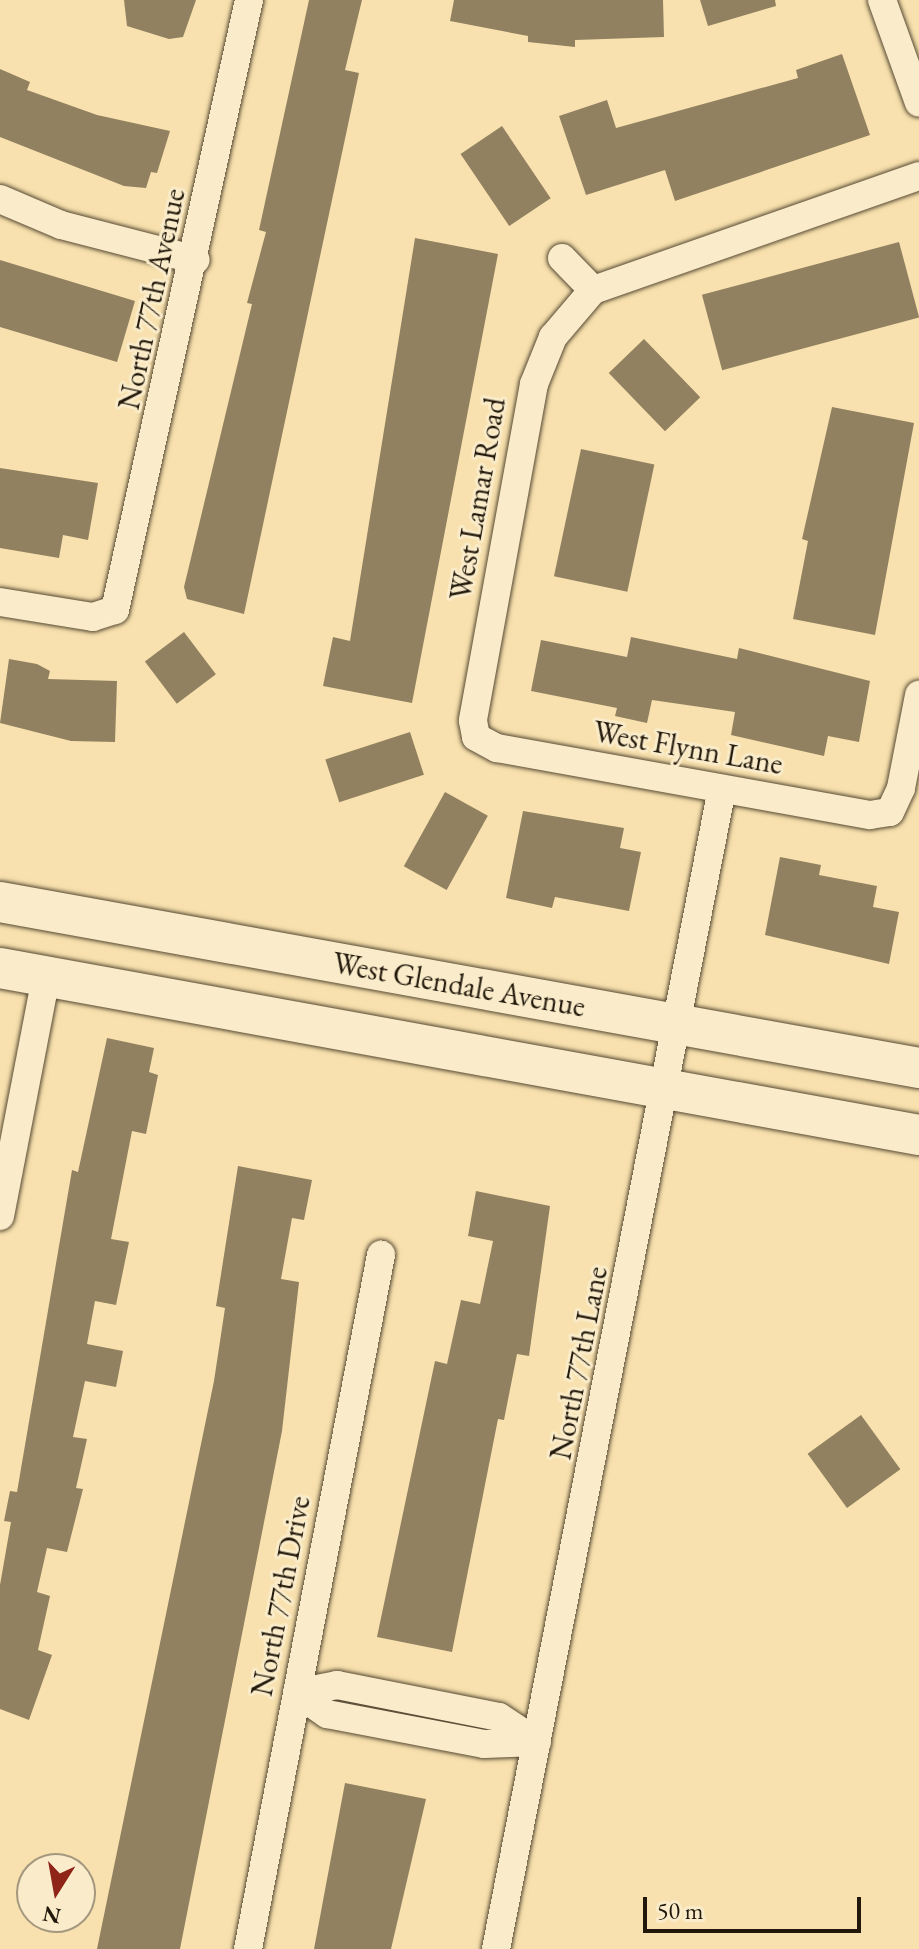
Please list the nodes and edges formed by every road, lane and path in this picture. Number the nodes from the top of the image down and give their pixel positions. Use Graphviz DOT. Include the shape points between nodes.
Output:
graph roads {
  1 [pos="249,0"];
  2 [pos="882,0"];
  3 [pos="919,103"];
  4 [pos="919,176"];
  5 [pos="0,199"];
  6 [pos="562,258"];
  7 [pos="196,260"];
  8 [pos="593,290"];
  9 [pos="0,602"];
  10 [pos="919,695"];
  11 [pos="476,737"];
  12 [pos="722,789"];
  13 [pos="0,902"];
  14 [pos="0,968"];
  15 [pos="46,977"];
  16 [pos="679,1025"];
  17 [pos="919,1068"];
  18 [pos="667,1089"];
  19 [pos="919,1135"];
  20 [pos="0,1216"];
  21 [pos="381,1255"];
  22 [pos="297,1693"];
  23 [pos="537,1742"];
  24 [pos="248,1949"];
  25 [pos="496,1949"];
  1 -- 7 [label="street, North 77th Avenue"];
  2 -- 3 [label="street"];
  4 -- 8 [label="street"];
  5 -- 7 [label="street" via="61,225"];
  6 -- 8 [label="street"];
  7 -- 9 [label="street, North 77th Avenue" via="115,610 93,617"];
  8 -- 11 [label="street, West Lamar Road" via="553,337 534,384"];
  10 -- 12 [label="street, West Flynn Lane" via="890,812 870,815"];
  11 -- 12 [label="street, West Flynn Lane" via="497,748"];
  12 -- 16 [label="street, North 77th Lane"];
  13 -- 16 [label="main road, West Glendale Avenue"];
  14 -- 15 [label="main road"];
  15 -- 18 [label="main road"];
  15 -- 20 [label="street"];
  16 -- 17 [label="main road, West Glendale Avenue"];
  16 -- 18 [label="street, North 77th Lane"];
  18 -- 19 [label="main road"];
  18 -- 23 [label="street, North 77th Lane"];
  21 -- 22 [label="street, North 77th Drive"];
  22 -- 23 [label="street" via="327,1714 484,1744"];
  22 -- 24 [label="street, North 77th Drive"];
  23 -- 25 [label="street, North 77th Lane"];
}
